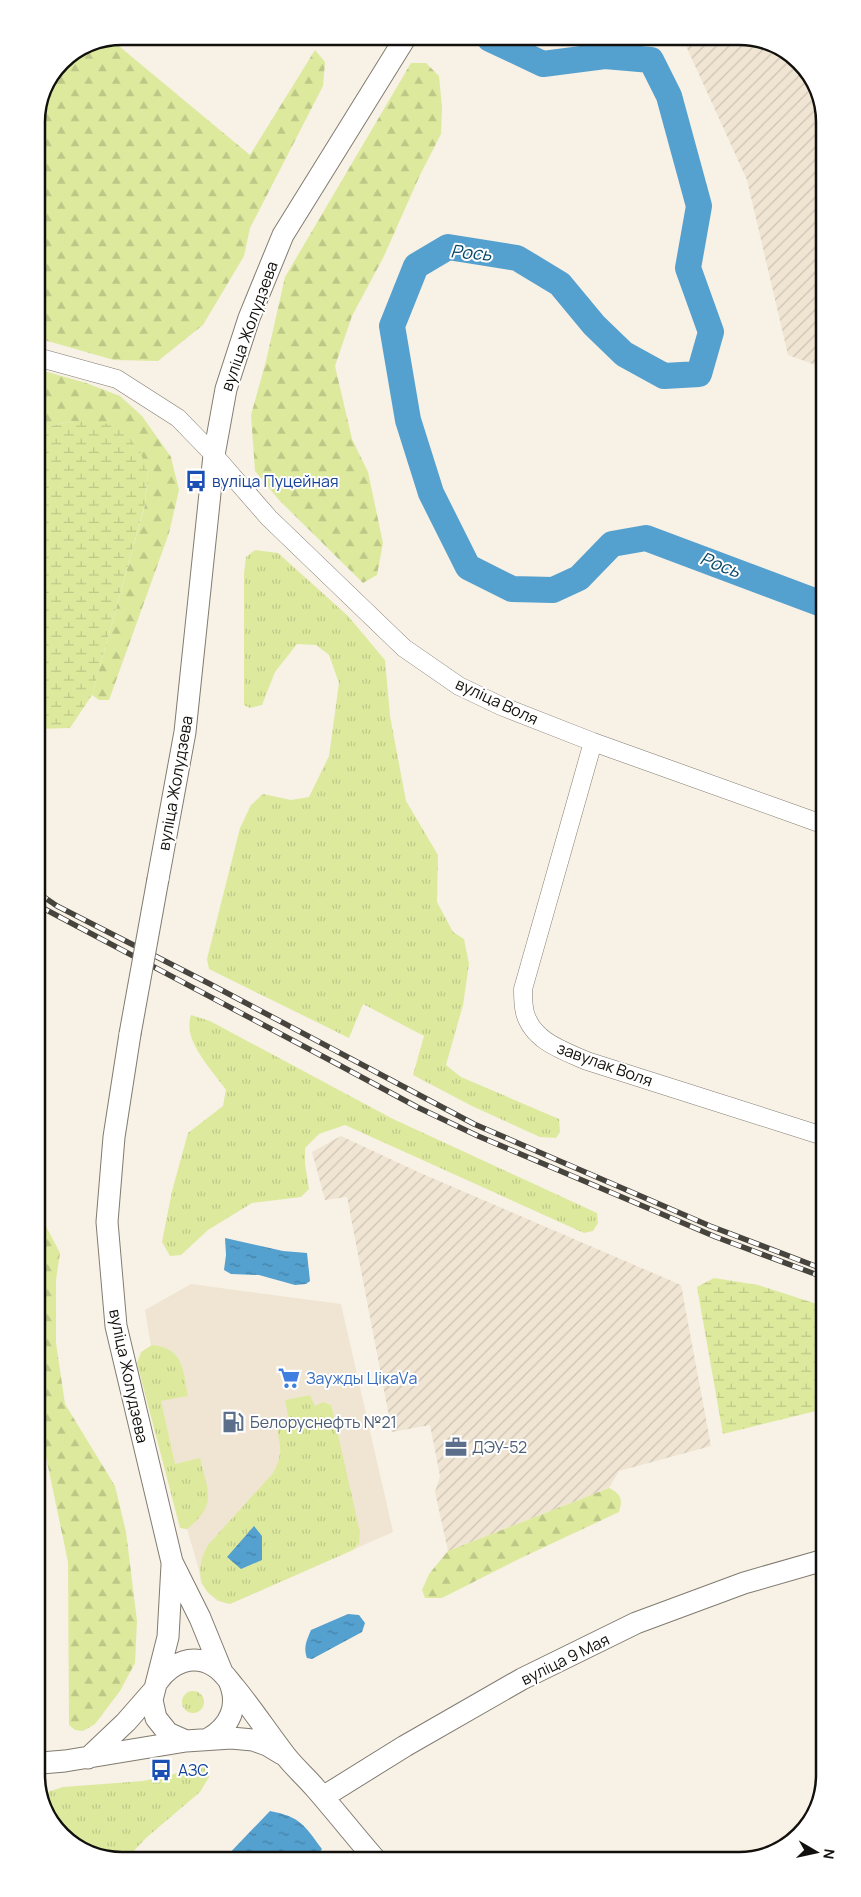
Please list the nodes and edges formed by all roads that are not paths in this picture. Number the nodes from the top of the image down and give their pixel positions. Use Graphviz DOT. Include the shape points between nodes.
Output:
graph roads {
  1 [pos="401,45"];
  2 [pos="45,359"];
  3 [pos="214,456"];
  4 [pos="594,742"];
  5 [pos="816,822"];
  6 [pos="816,1134"];
  7 [pos="172,1562"];
  8 [pos="816,1562"];
  9 [pos="225,1676"];
  10 [pos="156,1686"];
  11 [pos="208,1739"];
  12 [pos="186,1741"];
  13 [pos="286,1756"];
  14 [pos="88,1758"];
  15 [pos="45,1763"];
  16 [pos="323,1797"];
  17 [pos="369,1852"];
  1 -- 3 [label="main road, вуліца Жолудзева" via="283,235 249,318 226,389"];
  2 -- 3 [label="street, вуліца Воля" via="117,379 178,418"];
  3 -- 4 [label="street, вуліца Воля" via="269,518 404,648 459,686"];
  3 -- 7 [label="main road, вуліца Жолудзева, bridge" via="185,732 130,1034 114,1137 107,1222 116,1326"];
  4 -- 5 [label="street, вуліца Воля"];
  4 -- 6 [label="street, завулак Воля" via="523,989 524,1011 532,1029 553,1046 587,1061"];
  7 -- 9 [label="main road"];
  7 -- 10 [label="main road" via="168,1637"];
  8 -- 16 [label="main road, вуліца 9 Мая" via="744,1583 636,1623 522,1679"];
  9 -- 10 [label="main road" via="214,1666 188,1661 164,1672"];
  9 -- 11 [label="main road" via="232,1688 233,1708 224,1727"];
  9 -- 13 [label="main road"];
  10 -- 12 [label="main road" via="153,1709 162,1727"];
  10 -- 14 [label="main road" via="126,1722"];
  11 -- 12 [label="main road"];
  11 -- 13 [label="main road" via="253,1740"];
  12 -- 14 [label="main road"];
  13 -- 16 [label="main road"];
  14 -- 15 [label="main road"];
  16 -- 17 [label="main road"];
}
